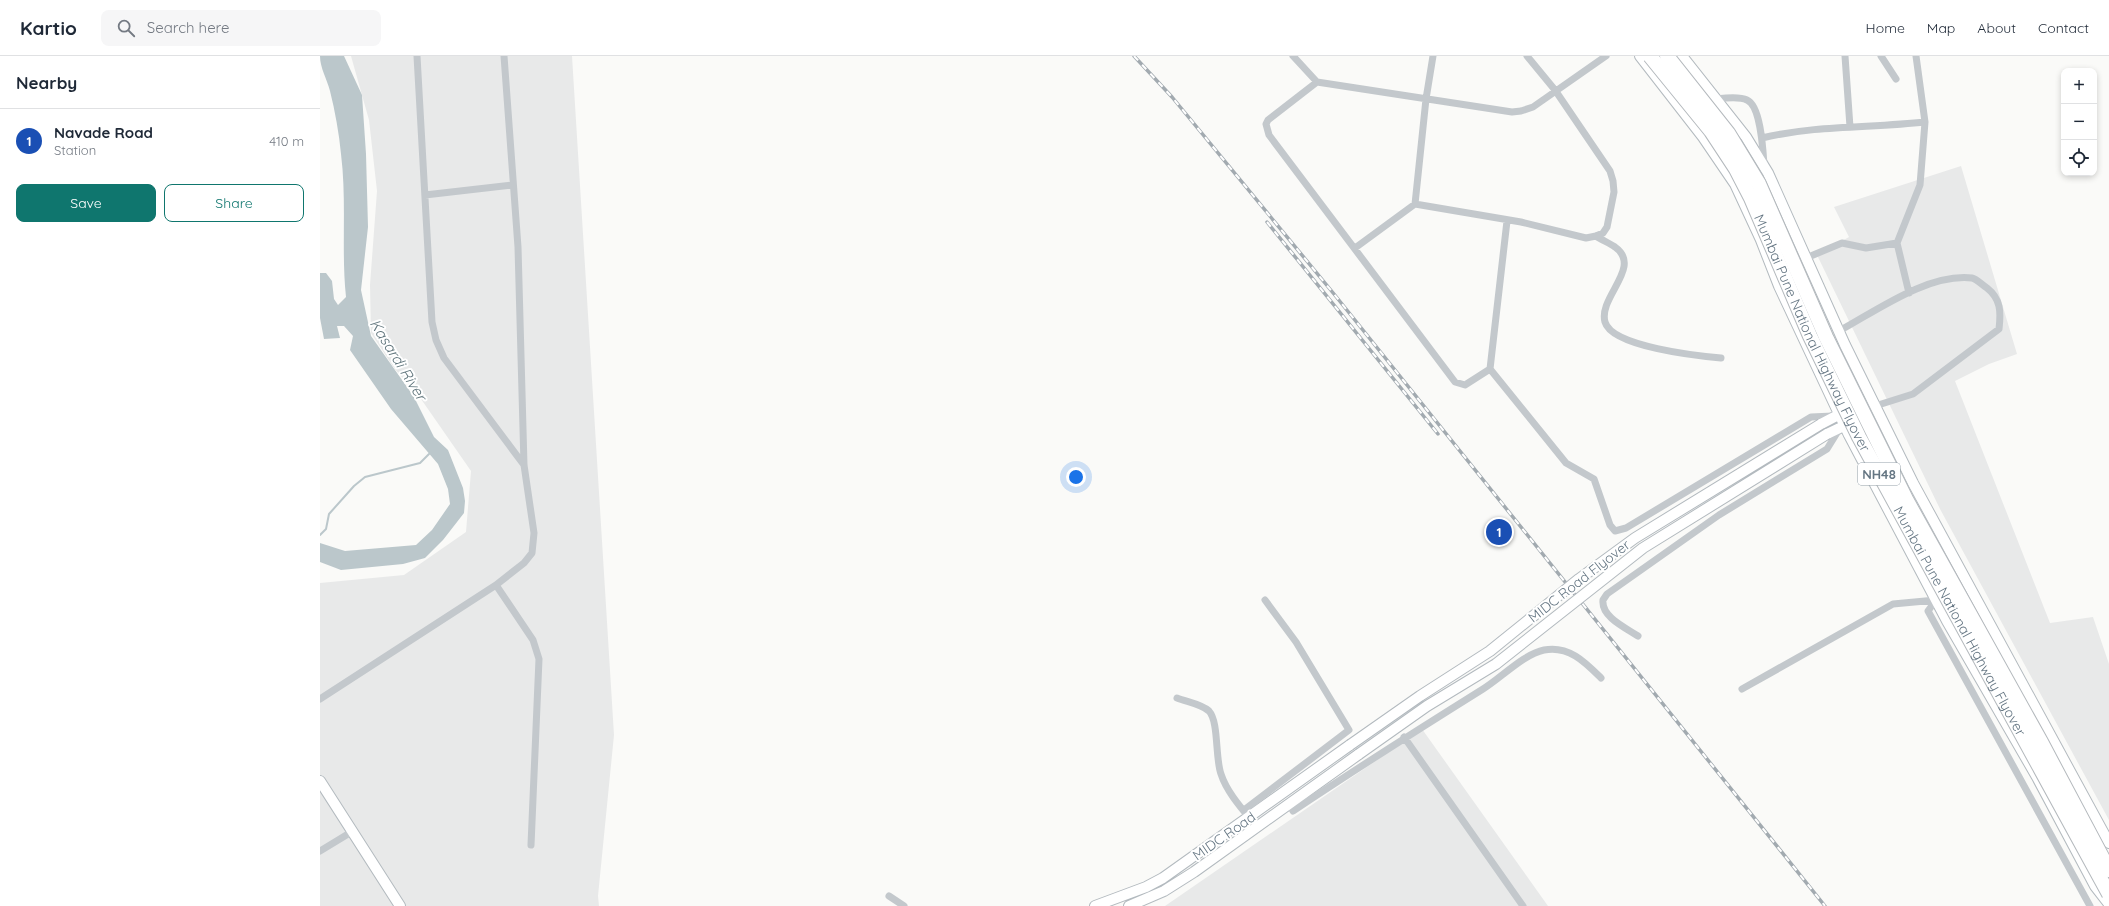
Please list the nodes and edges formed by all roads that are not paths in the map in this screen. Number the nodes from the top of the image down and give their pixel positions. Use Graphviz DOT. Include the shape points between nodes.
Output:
graph roads {
  1 [pos="417,56"];
  2 [pos="504,56"];
  3 [pos="1293,56"];
  4 [pos="1433,56"];
  5 [pos="1527,56"];
  6 [pos="1606,56"];
  7 [pos="1640,56"];
  8 [pos="1650,56"];
  9 [pos="1667,56"];
  10 [pos="1682,56"];
  11 [pos="1845,56"];
  12 [pos="1881,56"];
  13 [pos="1916,56"];
  14 [pos="1896,79"];
  15 [pos="1317,82"];
  16 [pos="1555,90"];
  17 [pos="1426,99"];
  18 [pos="1716,99"];
  19 [pos="1925,122"];
  20 [pos="1850,127"];
  21 [pos="1762,138"];
  22 [pos="1764,167"];
  23 [pos="513,185"];
  24 [pos="425,195"];
  25 [pos="1414,204"];
  26 [pos="1507,221"];
  27 [pos="1596,236"];
  28 [pos="1897,243"];
  29 [pos="1355,248"];
  30 [pos="1806,258"];
  31 [pos="1909,293"];
  32 [pos="1839,331"];
  33 [pos="1721,358"];
  34 [pos="1490,369"];
  35 [pos="1875,406"];
  36 [pos="1837,415"];
  37 [pos="1843,426"];
  38 [pos="524,465"];
  39 [pos="496,585"];
  40 [pos="1265,600"];
  41 [pos="1936,600"];
  42 [pos="1638,636"];
  43 [pos="1601,678"];
  44 [pos="1742,689"];
  45 [pos="1178,698"];
  46 [pos="320,699"];
  47 [pos="1404,737"];
  48 [pos="1347,748"];
  49 [pos="1355,756"];
  50 [pos="320,781"];
  51 [pos="1288,804"];
  52 [pos="1247,814"];
  53 [pos="1257,827"];
  54 [pos="353,831"];
  55 [pos="2109,844"];
  56 [pos="531,845"];
  57 [pos="320,851"];
  58 [pos="2109,870"];
  59 [pos="2109,894"];
  60 [pos="889,896"];
  61 [pos="2109,904"];
  62 [pos="400,906"];
  63 [pos="904,906"];
  64 [pos="1095,906"];
  65 [pos="1129,906"];
  66 [pos="1523,906"];
  67 [pos="2090,906"];
  1 -- 24 [label="street"];
  2 -- 23 [label="street"];
  3 -- 15 [label="street"];
  4 -- 17 [label="street"];
  5 -- 16 [label="street"];
  6 -- 16 [label="street"];
  7 -- 36 [label="main road" via="1703,137 1735,184"];
  8 -- 59 [label="highway, Mumbai Pune National Highway Flyover / NH48, bridge" via="1711,131 1736,169 1810,336 1859,437"];
  9 -- 58 [label="highway, Mumbai Pune National Highway Flyover / NH48, bridge" via="1728,133 1759,184 1826,337 1907,501"];
  10 -- 18 [label="main road"];
  11 -- 20 [label="street"];
  12 -- 14 [label="street"];
  13 -- 19 [label="street"];
  15 -- 17 [label="street"];
  15 -- 29 [label="street" via="1268,120 1266,129"];
  16 -- 17 [label="street" via="1533,107 1521,112"];
  16 -- 27 [label="street" via="1610,171 1613,181 1614,192 1607,227 1603,233"];
  17 -- 25 [label="street"];
  18 -- 21 [label="street" via="1748,100 1755,110"];
  18 -- 22 [label="main road" via="1746,137"];
  19 -- 20 [label="street"];
  19 -- 28 [label="street" via="1920,185"];
  20 -- 21 [label="street" via="1789,131"];
  21 -- 22 [label="street"];
  22 -- 30 [label="main road"];
  23 -- 24 [label="street"];
  23 -- 38 [label="street" via="518,248"];
  24 -- 38 [label="street" via="432,322 436,340 444,358"];
  25 -- 26 [label="street"];
  25 -- 29 [label="street"];
  26 -- 27 [label="street" via="1586,238"];
  26 -- 34 [label="street"];
  27 -- 33 [label="street" via="1615,247 1624,259 1619,280 1607,300 1605,321 1608,328 1617,334 1673,353"];
  28 -- 30 [label="street" via="1866,248 1842,244"];
  28 -- 31 [label="street"];
  29 -- 34 [label="street" via="1455,382 1465,385"];
  30 -- 32 [label="main road"];
  31 -- 32 [label="street"];
  31 -- 35 [label="street" via="1943,279 1973,278 1996,295 2001,313 1999,329 1913,394"];
  32 -- 35 [label="main road"];
  34 -- 36 [label="street" via="1566,463 1594,479 1610,525 1615,531 1626,528 1811,417"];
  35 -- 36 [label="main road, MIDC Road Flyover" via="1866,405"];
  35 -- 37 [label="main road, MIDC Road Flyover" via="1870,414"];
  35 -- 55 [label="main road" via="1913,483"];
  36 -- 37 [label="main road"];
  36 -- 48 [label="main road, MIDC Road Flyover, bridge" via="1635,538 1579,579 1490,651 1420,696"];
  37 -- 41 [label="main road"];
  37 -- 42 [label="street" via="1828,449 1719,515 1607,594 1603,600 1604,610"];
  37 -- 49 [label="main road, MIDC Road Flyover, bridge" via="1643,548 1496,664 1427,706"];
  38 -- 39 [label="street" via="534,533 532,553 524,563"];
  39 -- 46 [label="street"];
  39 -- 56 [label="street" via="533,640 539,659"];
  40 -- 52 [label="street" via="1296,642 1349,730"];
  41 -- 44 [label="street" via="1893,604"];
  41 -- 61 [label="main road" via="2037,777 2095,886"];
  41 -- 67 [label="street" via="1928,611"];
  43 -- 47 [label="street" via="1584,660 1569,652 1543,650"];
  45 -- 52 [label="street" via="1208,710 1213,718 1217,764 1224,784"];
  47 -- 51 [label="street" via="1293,811"];
  47 -- 66 [label="street"];
  48 -- 49 [label="main road"];
  48 -- 52 [label="main road, MIDC Road"];
  49 -- 51 [label="main road, MIDC Road"];
  50 -- 54 [label="main road"];
  51 -- 53 [label="main road, MIDC Road"];
  52 -- 53 [label="street"];
  52 -- 64 [label="main road, MIDC Road" via="1163,878"];
  53 -- 65 [label="main road, MIDC Road" via="1169,888"];
  54 -- 57 [label="street"];
  54 -- 62 [label="main road"];
  60 -- 63 [label="street"];
}
